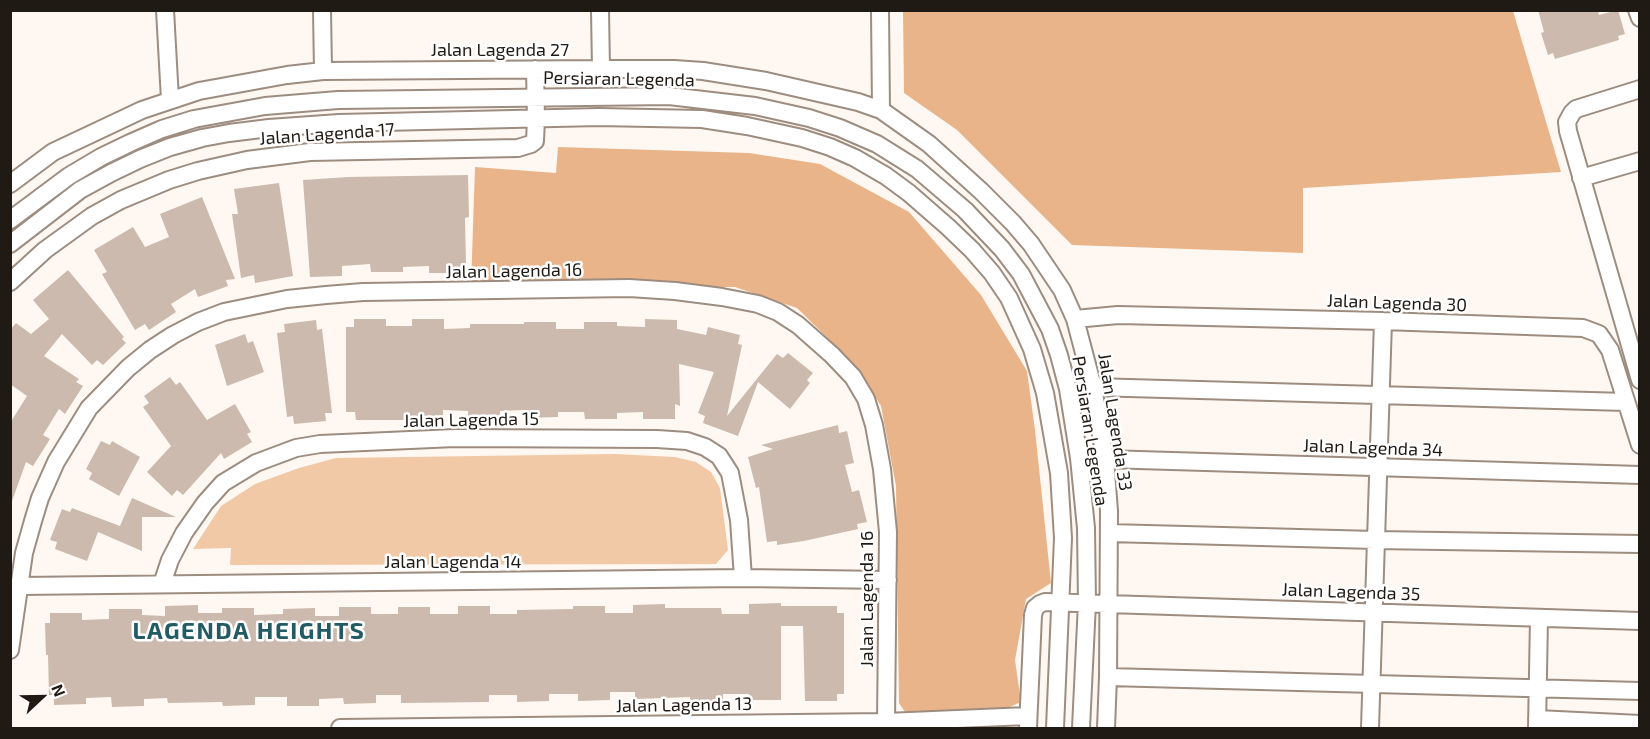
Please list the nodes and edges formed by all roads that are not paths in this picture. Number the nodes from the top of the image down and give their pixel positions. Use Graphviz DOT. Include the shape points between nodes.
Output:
graph roads {
  1 [pos="165,10"];
  2 [pos="322,10"];
  3 [pos="600,10"];
  4 [pos="880,10"];
  5 [pos="1637,10"];
  6 [pos="1640,18"];
  7 [pos="536,69"];
  8 [pos="601,69"];
  9 [pos="323,71"];
  10 [pos="1640,89"];
  11 [pos="536,97"];
  12 [pos="170,100"];
  13 [pos="881,110"];
  14 [pos="536,119"];
  15 [pos="1640,161"];
  16 [pos="1581,178"];
  17 [pos="10,184"];
  18 [pos="981,191"];
  19 [pos="965,210"];
  20 [pos="10,220"];
  21 [pos="948,226"];
  22 [pos="10,244"];
  23 [pos="10,282"];
  24 [pos="1075,319"];
  25 [pos="1383,321"];
  26 [pos="1640,380"];
  27 [pos="1093,387"];
  28 [pos="1380,396"];
  29 [pos="1626,402"];
  30 [pos="1640,445"];
  31 [pos="1105,459"];
  32 [pos="1378,468"];
  33 [pos="1640,476"];
  34 [pos="1109,532"];
  35 [pos="1376,540"];
  36 [pos="1640,544"];
  37 [pos="743,578"];
  38 [pos="888,580"];
  39 [pos="162,584"];
  40 [pos="19,586"];
  41 [pos="1061,602"];
  42 [pos="1087,603"];
  43 [pos="1109,604"];
  44 [pos="1373,612"];
  45 [pos="1539,618"];
  46 [pos="1640,621"];
  47 [pos="10,650"];
  48 [pos="1108,676"];
  49 [pos="1371,683"];
  50 [pos="1538,688"];
  51 [pos="1640,691"];
  52 [pos="886,722"];
  53 [pos="1028,722"];
  54 [pos="1537,724"];
  55 [pos="1640,724"];
  56 [pos="1576,725"];
  57 [pos="340,729"];
  58 [pos="1055,729"];
  59 [pos="1081,729"];
  60 [pos="1106,729"];
  61 [pos="1370,729"];
  1 -- 12 [label="street"];
  2 -- 9 [label="street"];
  3 -- 8 [label="street"];
  4 -- 13 [label="street"];
  5 -- 6 [label="street"];
  7 -- 8 [label="street, Jalan Lagenda 27"];
  7 -- 9 [label="street, Jalan Lagenda 27"];
  7 -- 11 [label="street, Jalan Lagenda 17"];
  8 -- 13 [label="street, Jalan Lagenda 27" via="726,74"];
  9 -- 12 [label="street, Jalan Lagenda 27" via="210,89"];
  10 -- 16 [label="street" via="1576,109 1570,116 1568,131"];
  11 -- 14 [label="street, Jalan Lagenda 17"];
  11 -- 19 [label="street, Persiaran Legenda" via="669,96 755,106 809,118 877,144 916,169"];
  11 -- 20 [label="street, Persiaran Legenda" via="338,100 265,106 194,119 101,157"];
  12 -- 17 [label="street, Jalan Lagenda 27" via="53,152"];
  13 -- 18 [label="street, Jalan Lagenda 27" via="929,144"];
  14 -- 21 [label="street, Persiaran Legenda" via="702,120 802,138 855,158 886,176"];
  14 -- 22 [label="street, Persiaran Legenda" via="339,123 201,138 170,147 80,190"];
  14 -- 23 [label="street, Jalan Lagenda 17" via="535,141 518,148 310,152 247,160 184,175 92,216"];
  15 -- 16 [label="street"];
  16 -- 26 [label="street"];
  18 -- 19 [label="street"];
  18 -- 24 [label="street, Jalan Lagenda 33" via="1031,244 1062,290"];
  19 -- 21 [label="street"];
  19 -- 42 [label="street, Persiaran Legenda" via="1021,274 1059,355 1079,458 1086,528"];
  21 -- 41 [label="street, Persiaran Legenda" via="992,273 1009,298 1032,349 1045,393 1059,473"];
  24 -- 25 [label="street, Jalan Lagenda 30" via="1118,315"];
  24 -- 27 [label="street, Jalan Lagenda 33"];
  25 -- 28 [label="street"];
  25 -- 29 [label="street, Jalan Lagenda 30" via="1582,328 1599,334 1610,350"];
  27 -- 28 [label="street"];
  27 -- 31 [label="street, Jalan Lagenda 33"];
  28 -- 29 [label="street"];
  28 -- 32 [label="street"];
  29 -- 30 [label="street, Jalan Lagenda 30"];
  31 -- 32 [label="street, Jalan Lagenda 34"];
  31 -- 34 [label="street, Jalan Lagenda 33"];
  32 -- 33 [label="street, Jalan Lagenda 34"];
  32 -- 35 [label="street"];
  34 -- 35 [label="street"];
  34 -- 43 [label="street, Jalan Lagenda 33"];
  35 -- 36 [label="street"];
  35 -- 44 [label="street"];
  37 -- 38 [label="street, Jalan Lagenda 14"];
  37 -- 39 [label="street, Jalan Lagenda 14"];
  37 -- 39 [label="street, Jalan Lagenda 15" via="739,520 730,473 719,456 705,447 657,439 467,438 320,444 256,463 223,483 205,503 184,533"];
  38 -- 40 [label="street, Jalan Lagenda 16" via="882,469 866,399 853,377 798,325 768,308 702,294 629,288 363,292 287,299 224,312 198,322 150,350 89,408 56,462 40,498"];
  38 -- 52 [label="street, Jalan Lagenda 16"];
  39 -- 40 [label="street, Jalan Lagenda 14"];
  40 -- 47 [label="street, Jalan Lagenda 16"];
  41 -- 42 [label="street, Jalan Lagenda 35"];
  41 -- 53 [label="street, Jalan Lagenda 35" via="1040,604 1033,615"];
  41 -- 58 [label="street, Persiaran Legenda"];
  42 -- 43 [label="street, Jalan Lagenda 35"];
  42 -- 59 [label="street, Persiaran Legenda"];
  43 -- 44 [label="street, Jalan Lagenda 35"];
  43 -- 48 [label="street, Jalan Lagenda 33"];
  44 -- 45 [label="street, Jalan Lagenda 35"];
  44 -- 49 [label="street"];
  45 -- 46 [label="street, Jalan Lagenda 35"];
  45 -- 50 [label="street"];
  48 -- 49 [label="street"];
  48 -- 60 [label="street, Jalan Lagenda 33"];
  49 -- 50 [label="street"];
  49 -- 61 [label="street"];
  50 -- 51 [label="street"];
  50 -- 54 [label="street"];
  52 -- 53 [label="street, Jalan Lagenda 13"];
  52 -- 57 [label="street, Jalan Lagenda 13"];
  54 -- 56 [label="street"];
  55 -- 56 [label="street"];
}
